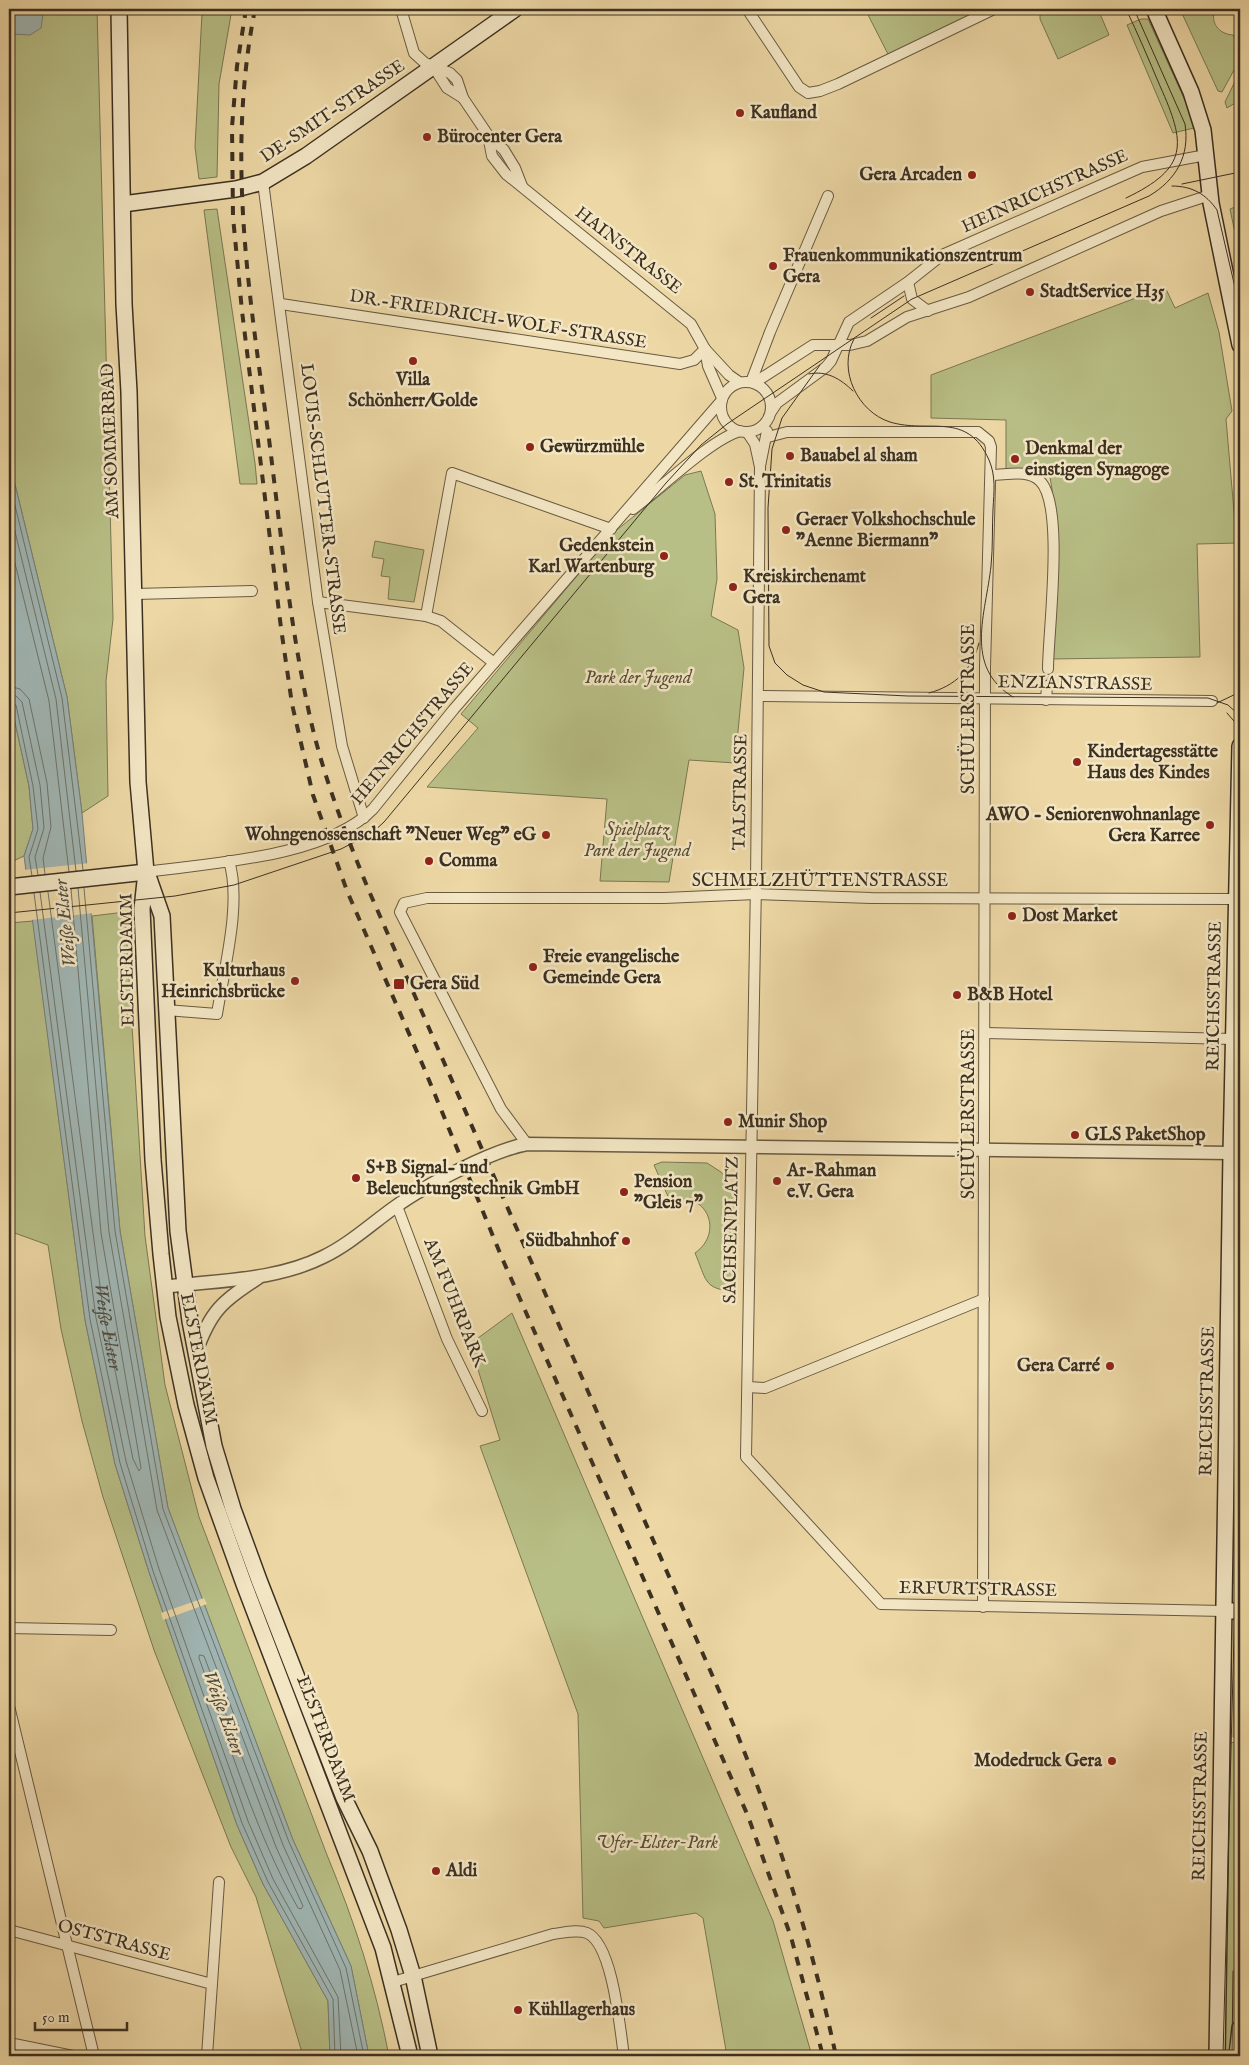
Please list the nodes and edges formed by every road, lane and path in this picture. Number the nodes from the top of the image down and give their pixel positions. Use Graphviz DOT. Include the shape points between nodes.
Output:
graph roads {
  1 [pos="119,9"];
  2 [pos="400,9"];
  3 [pos="516,9"];
  4 [pos="747,9"];
  5 [pos="994,9"];
  6 [pos="1154,9"];
  7 [pos="433,66"];
  8 [pos="1206,155"];
  9 [pos="264,182"];
  10 [pos="1210,195"];
  11 [pos="828,196"];
  12 [pos="123,204"];
  13 [pos="908,282"];
  14 [pos="281,304"];
  15 [pos="928,311"];
  16 [pos="839,345"];
  17 [pos="1240,345"];
  18 [pos="705,349"];
  19 [pos="739,382"];
  20 [pos="753,383"];
  21 [pos="722,399"];
  22 [pos="769,415"];
  23 [pos="743,431"];
  24 [pos="768,437"];
  25 [pos="760,467"];
  26 [pos="992,475"];
  27 [pos="614,526"];
  28 [pos="252,591"];
  29 [pos="135,594"];
  30 [pos="318,602"];
  31 [pos="426,616"];
  32 [pos="494,663"];
  33 [pos="1048,669"];
  34 [pos="1047,686"];
  35 [pos="758,696"];
  36 [pos="986,699"];
  37 [pos="1046,700"];
  38 [pos="1212,701"];
  39 [pos="1240,746"];
  40 [pos="364,818"];
  41 [pos="229,861"];
  42 [pos="146,872"];
  43 [pos="9,887"];
  44 [pos="756,894"];
  45 [pos="985,898"];
  46 [pos="1238,899"];
  47 [pos="166,1010"];
  48 [pos="985,1033"];
  49 [pos="1233,1039"];
  50 [pos="528,1144"];
  51 [pos="752,1148"];
  52 [pos="984,1150"];
  53 [pos="1235,1153"];
  54 [pos="397,1206"];
  55 [pos="261,1276"];
  56 [pos="184,1284"];
  57 [pos="164,1287"];
  58 [pos="984,1299"];
  59 [pos="196,1352"];
  60 [pos="748,1387"];
  61 [pos="482,1411"];
  62 [pos="983,1607"];
  63 [pos="1224,1611"];
  64 [pos="1240,1611"];
  65 [pos="9,1628"];
  66 [pos="111,1630"];
  67 [pos="9,1706"];
  68 [pos="219,1882"];
  69 [pos="9,1930"];
  70 [pos="69,1946"];
  71 [pos="413,1976"];
  72 [pos="393,1982"];
  73 [pos="212,1984"];
  74 [pos="1240,2028"];
  75 [pos="9,2042"];
  76 [pos="73,2056"];
  77 [pos="94,2056"];
  78 [pos="207,2056"];
  79 [pos="410,2056"];
  80 [pos="430,2056"];
  81 [pos="624,2056"];
  82 [pos="1217,2056"];
  83 [pos="1238,2056"];
  1 -- 12 [label="main road, AM SOMMERBAD"];
  2 -- 7 [label="street, HAINSTRASSE" via="414,53"];
  3 -- 7 [label="main road, DE-SMIT-STRASSE"];
  4 -- 5 [label="street" via="799,87 808,93 820,91"];
  6 -- 8 [label="main road" via="1191,92"];
  7 -- 9 [label="main road, DE-SMIT-STRASSE"];
  7 -- 18 [label="street, HAINSTRASSE" via="447,88 463,98 488,135 492,156 506,174 677,310 691,324"];
  8 -- 10 [label="main road"];
  8 -- 13 [label="street, HEINRICHSTRASSE" via="1142,167 942,255"];
  9 -- 12 [label="main road, DE-SMIT-STRASSE" via="236,189"];
  9 -- 14 [label="street, LOUIS-SCHLUTTER-STRASSE"];
  10 -- 15 [label="street" via="1161,211 969,298"];
  10 -- 17 [label="main road"];
  11 -- 20 [label="street" via="770,332"];
  12 -- 29 [label="main road, AM SOMMERBAD"];
  13 -- 15 [label="street" via="912,299"];
  13 -- 16 [label="street, HEINRICHSTRASSE" via="849,322"];
  14 -- 18 [label="street, DR.-FRIEDRICH-WOLF-STRASSE" via="680,364 694,360"];
  14 -- 30 [label="street, LOUIS-SCHLUTTER-STRASSE"];
  15 -- 16 [label="street" via="907,317 867,341"];
  16 -- 20 [label="street" via="813,346"];
  16 -- 22 [label="street, HEINRICHSTRASSE" via="826,367 777,404"];
  18 -- 19 [label="street, HAINSTRASSE"];
  18 -- 21 [label="street, HAINSTRASSE" via="708,366"];
  19 -- 20 [label="street"];
  19 -- 21 [label="street" via="730,387"];
  20 -- 22 [label="street" via="767,393"];
  21 -- 23 [label="street" via="724,418 731,427"];
  21 -- 27 [label="street, HEINRICHSTRASSE"];
  22 -- 23 [label="street" via="759,428"];
  22 -- 24 [label="street, TALSTRASSE"];
  23 -- 25 [label="street, TALSTRASSE" via="755,444"];
  23 -- 27 [label="street, HEINRICHSTRASSE" via="731,434 696,458"];
  24 -- 25 [label="street, TALSTRASSE"];
  24 -- 26 [label="street, SCHÜLERSTRASSE" via="787,432 978,432 989,441"];
  25 -- 35 [label="street, TALSTRASSE"];
  26 -- 33 [label="street" via="1028,474 1040,480 1050,494 1053,546"];
  26 -- 36 [label="street, SCHÜLERSTRASSE" via="986,603"];
  27 -- 31 [label="street" via="452,473"];
  27 -- 32 [label="street, HEINRICHSTRASSE"];
  28 -- 29 [label="street"];
  29 -- 42 [label="main road, AM SOMMERBAD" via="138,782"];
  30 -- 31 [label="street"];
  30 -- 40 [label="street, LOUIS-SCHLUTTER-STRASSE" via="342,746"];
  31 -- 32 [label="street" via="441,620"];
  32 -- 40 [label="street, HEINRICHSTRASSE"];
  34 -- 37 [label="street"];
  35 -- 36 [label="street, ENZIANSTRASSE"];
  35 -- 44 [label="street, TALSTRASSE"];
  36 -- 37 [label="street, ENZIANSTRASSE"];
  36 -- 45 [label="street, SCHÜLERSTRASSE"];
  37 -- 38 [label="street, ENZIANSTRASSE"];
  39 -- 46 [label="main road, REICHSSTRASSE"];
  40 -- 41 [label="street, HEINRICHSTRASSE" via="352,827 304,845"];
  41 -- 42 [label="street, HEINRICHSTRASSE"];
  41 -- 47 [label="street" via="234,901 217,1014"];
  42 -- 43 [label="main road"];
  42 -- 47 [label="main road, ELSTERDAMM" via="162,916"];
  42 -- 57 [label="main road, ELSTERDAMM" via="142,909 154,1170"];
  44 -- 45 [label="street, SCHMELZHÜTTENSTRASSE"];
  44 -- 50 [label="street, SCHMELZHÜTTENSTRASSE" via="664,898 427,898 404,902 400,912 404,920 501,1109"];
  44 -- 51 [label="street, TALSTRASSE"];
  45 -- 46 [label="street, SCHMELZHÜTTENSTRASSE"];
  45 -- 48 [label="street, SCHÜLERSTRASSE"];
  46 -- 49 [label="main road, REICHSSTRASSE"];
  47 -- 56 [label="main road, ELSTERDAMM" via="178,1231"];
  48 -- 49 [label="street"];
  48 -- 52 [label="street, SCHÜLERSTRASSE"];
  49 -- 53 [label="main road, REICHSSTRASSE"];
  50 -- 51 [label="street, SACHSENPLATZ"];
  50 -- 54 [label="street" via="498,1152"];
  51 -- 52 [label="street"];
  51 -- 60 [label="street, SACHSENPLATZ"];
  52 -- 53 [label="street"];
  52 -- 58 [label="street, SCHÜLERSTRASSE"];
  53 -- 63 [label="main road, REICHSSTRASSE"];
  54 -- 55 [label="street" via="336,1250 304,1265"];
  54 -- 61 [label="street, AM FUHRPARK" via="447,1340"];
  55 -- 56 [label="street"];
  55 -- 59 [label="street" via="232,1295 212,1314"];
  56 -- 57 [label="street"];
  56 -- 59 [label="main road, ELSTERDAMM"];
  57 -- 72 [label="main road, ELSTERDAMM" via="176,1361 206,1478 380,1939"];
  58 -- 60 [label="street" via="765,1388"];
  58 -- 62 [label="street, SCHÜLERSTRASSE"];
  59 -- 71 [label="main road, ELSTERDAMM" via="214,1446 233,1509 344,1798 373,1859"];
  60 -- 62 [label="street, ERFURTSTRASSE" via="746,1457 881,1604"];
  62 -- 63 [label="street, ERFURTSTRASSE"];
  63 -- 64 [label="main road"];
  63 -- 82 [label="main road, REICHSSTRASSE"];
  65 -- 66 [label="street"];
  67 -- 70 [label="street"];
  68 -- 73 [label="street"];
  69 -- 70 [label="street, OSTSTRASSE"];
  70 -- 73 [label="street, OSTSTRASSE"];
  70 -- 77 [label="street"];
  71 -- 72 [label="street"];
  71 -- 80 [label="main road, ELSTERDAMM"];
  71 -- 81 [label="street" via="553,1934 587,1933 601,1945 607,1960"];
  72 -- 79 [label="main road, ELSTERDAMM"];
  73 -- 78 [label="street"];
  74 -- 83 [label="main road"];
  75 -- 76 [label="street"];
}
